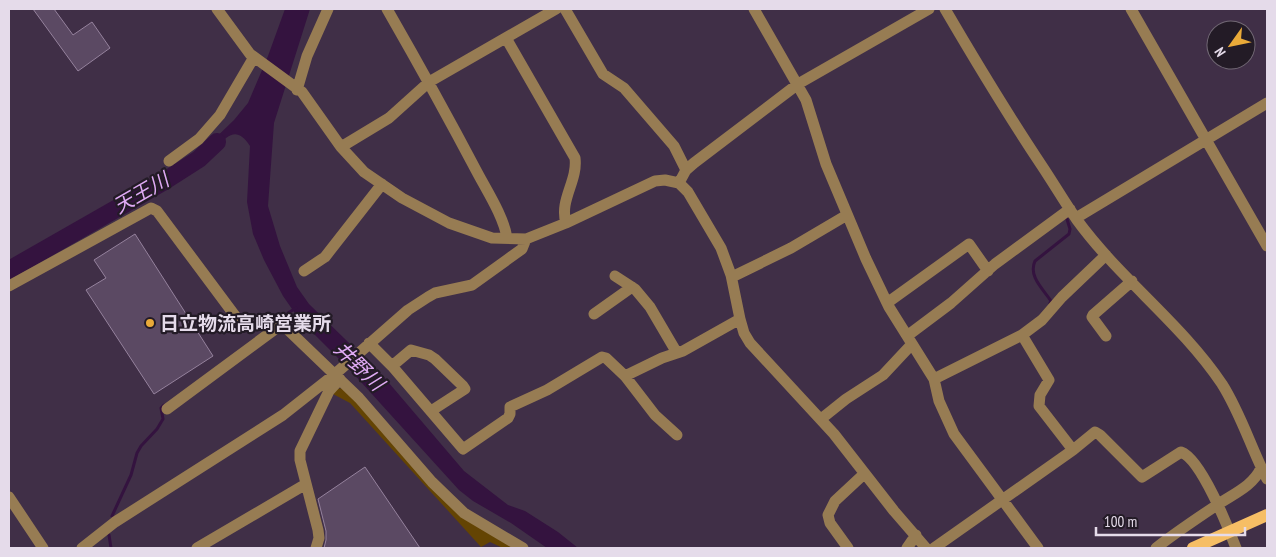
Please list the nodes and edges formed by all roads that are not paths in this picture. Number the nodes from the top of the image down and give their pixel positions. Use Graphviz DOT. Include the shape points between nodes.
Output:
graph roads {
  1 [pos="217,9"];
  2 [pos="328,9"];
  3 [pos="387,9"];
  4 [pos="556,9"];
  5 [pos="565,9"];
  6 [pos="754,9"];
  7 [pos="929,9"];
  8 [pos="945,9"];
  9 [pos="1131,9"];
  10 [pos="506,38"];
  11 [pos="256,59"];
  12 [pos="429,82"];
  13 [pos="798,84"];
  14 [pos="296,88"];
  15 [pos="1267,102"];
  16 [pos="1206,139"];
  17 [pos="341,147"];
  18 [pos="169,162"];
  19 [pos="686,170"];
  20 [pos="679,183"];
  21 [pos="382,184"];
  22 [pos="1073,214"];
  23 [pos="846,215"];
  24 [pos="566,223"];
  25 [pos="507,238"];
  26 [pos="526,239"];
  27 [pos="1267,246"];
  28 [pos="1106,255"];
  29 [pos="304,271"];
  30 [pos="988,271"];
  31 [pos="731,275"];
  32 [pos="615,276"];
  33 [pos="1132,281"];
  34 [pos="9,286"];
  35 [pos="632,287"];
  36 [pos="887,303"];
  37 [pos="594,314"];
  38 [pos="236,317"];
  39 [pos="740,319"];
  40 [pos="1022,335"];
  41 [pos="1106,336"];
  42 [pos="909,340"];
  43 [pos="368,344"];
  44 [pos="677,353"];
  45 [pos="392,366"];
  46 [pos="338,375"];
  47 [pos="625,376"];
  48 [pos="934,379"];
  49 [pos="168,409"];
  50 [pos="431,411"];
  51 [pos="822,419"];
  52 [pos="677,435"];
  53 [pos="1073,450"];
  54 [pos="1263,462"];
  55 [pos="864,474"];
  56 [pos="1267,479"];
  57 [pos="306,484"];
  58 [pos="9,497"];
  59 [pos="1002,499"];
  60 [pos="1217,504"];
  61 [pos="1267,515"];
  62 [pos="1229,531"];
  63 [pos="916,535"];
  64 [pos="44,548"];
  65 [pos="82,548"];
  66 [pos="197,548"];
  67 [pos="316,548"];
  68 [pos="523,548"];
  69 [pos="848,548"];
  70 [pos="907,548"];
  71 [pos="926,548"];
  72 [pos="934,548"];
  73 [pos="1038,548"];
  74 [pos="1156,548"];
  75 [pos="1193,548"];
  76 [pos="1236,548"];
  1 -- 11 [label="street"];
  2 -- 14 [label="street"];
  3 -- 12 [label="street"];
  4 -- 10 [label="street"];
  5 -- 19 [label="street" via="603,74 624,88 674,146"];
  6 -- 13 [label="street"];
  7 -- 13 [label="street"];
  8 -- 22 [label="street"];
  9 -- 16 [label="street"];
  10 -- 12 [label="street"];
  10 -- 24 [label="street" via="575,158 565,202"];
  11 -- 14 [label="street"];
  11 -- 18 [label="street" via="220,115 199,139"];
  12 -- 17 [label="street" via="389,118"];
  12 -- 25 [label="street" via="496,208"];
  13 -- 19 [label="street"];
  13 -- 23 [label="street"];
  14 -- 17 [label="street"];
  15 -- 16 [label="street"];
  16 -- 22 [label="street"];
  16 -- 27 [label="street"];
  17 -- 21 [label="street" via="364,172"];
  19 -- 20 [label="street"];
  20 -- 24 [label="street" via="654,181"];
  20 -- 31 [label="street" via="716,238"];
  21 -- 25 [label="street" via="449,223 492,238"];
  21 -- 29 [label="street" via="325,256"];
  22 -- 28 [label="street"];
  22 -- 30 [label="street"];
  23 -- 31 [label="street" via="791,248"];
  23 -- 36 [label="street"];
  24 -- 26 [label="street"];
  25 -- 26 [label="street"];
  26 -- 43 [label="street" via="522,249 472,285 428,297"];
  28 -- 33 [label="street"];
  28 -- 40 [label="street" via="1042,320"];
  30 -- 36 [label="street" via="969,244"];
  30 -- 42 [label="street"];
  31 -- 39 [label="street"];
  32 -- 35 [label="street"];
  33 -- 41 [label="street" via="1093,314 1092,318"];
  33 -- 54 [label="street" via="1221,384"];
  34 -- 38 [label="street" via="151,208 157,211"];
  35 -- 37 [label="street"];
  35 -- 44 [label="street" via="650,307"];
  36 -- 42 [label="street"];
  39 -- 44 [label="street"];
  39 -- 51 [label="street" via="750,343"];
  40 -- 48 [label="street"];
  40 -- 53 [label="street" via="1049,380 1040,395 1039,406"];
  42 -- 48 [label="street"];
  42 -- 51 [label="street" via="882,375 846,398"];
  43 -- 45 [label="street"];
  43 -- 46 [label="street"];
  44 -- 47 [label="street"];
  45 -- 50 [label="street"];
  45 -- 50 [label="street" via="411,350 430,355 465,389"];
  46 -- 49 [label="street" via="282,324"];
  46 -- 57 [label="street" via="300,451"];
  46 -- 65 [label="street" via="283,415 115,522"];
  46 -- 68 [label="street" via="432,482 464,513"];
  47 -- 50 [label="street" via="602,357 547,390 510,407 508,418 463,449"];
  47 -- 52 [label="street" via="647,406"];
  48 -- 59 [label="street" via="939,401 954,434"];
  51 -- 55 [label="street"];
  53 -- 59 [label="street"];
  53 -- 60 [label="street" via="1095,432 1142,477 1181,452 1203,476"];
  54 -- 56 [label="street"];
  54 -- 60 [label="street" via="1255,479"];
  55 -- 63 [label="street"];
  55 -- 69 [label="street" via="835,501 828,514 830,523"];
  57 -- 66 [label="street"];
  57 -- 67 [label="street" via="318,530"];
  58 -- 64 [label="street"];
  59 -- 72 [label="street"];
  59 -- 73 [label="street"];
  60 -- 62 [label="street"];
  60 -- 74 [label="street"];
  61 -- 62 [label="main road"];
  62 -- 75 [label="main road"];
  62 -- 76 [label="street"];
  63 -- 70 [label="street"];
  63 -- 71 [label="street"];
}
